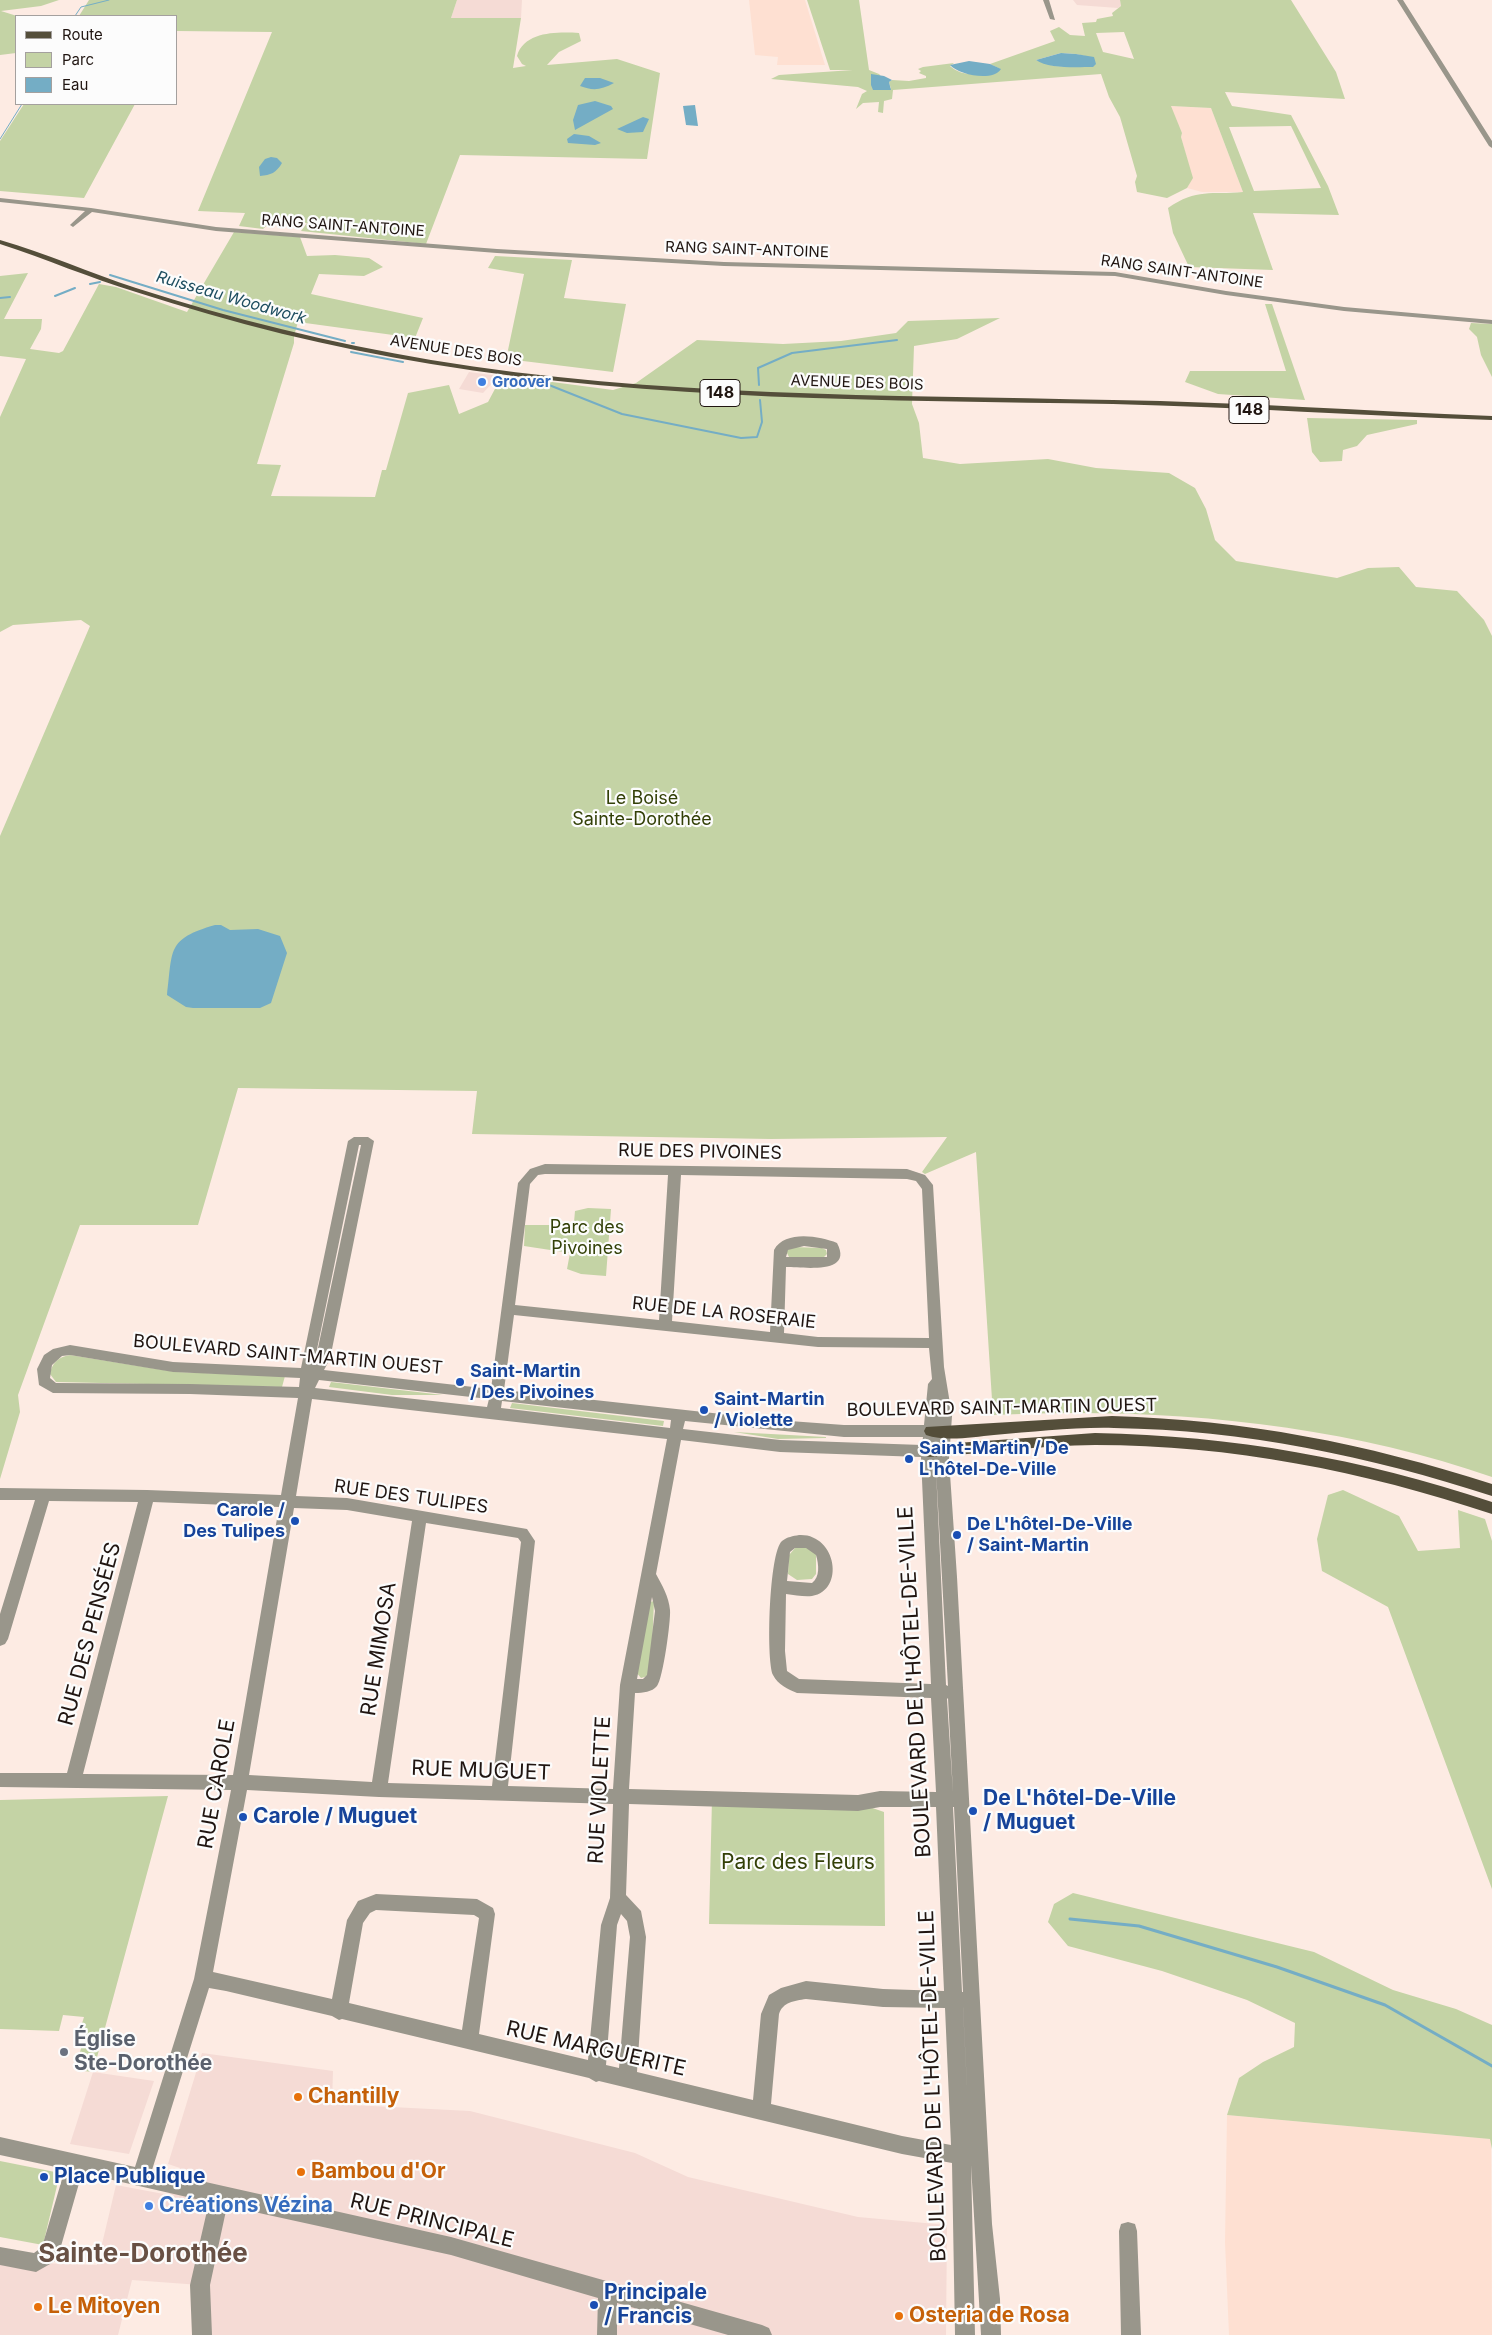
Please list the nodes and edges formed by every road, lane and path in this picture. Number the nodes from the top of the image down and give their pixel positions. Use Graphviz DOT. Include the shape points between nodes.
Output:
graph roads {
  1 [pos="1046,0"];
  2 [pos="1400,0"];
  3 [pos="1053,19"];
  4 [pos="1492,146"];
  5 [pos="0,200"];
  6 [pos="91,210"];
  7 [pos="73,225"];
  8 [pos="0,242"];
  9 [pos="1492,322"];
  10 [pos="1427,414"];
  11 [pos="1492,414"];
  12 [pos="1492,418"];
  13 [pos="675,1170"];
  14 [pos="780,1262"];
  15 [pos="508,1309"];
  16 [pos="665,1326"];
  17 [pos="777,1338"];
  18 [pos="936,1343"];
  19 [pos="937,1367"];
  20 [pos="311,1374"];
  21 [pos="306,1393"];
  22 [pos="497,1394"];
  23 [pos="493,1413"];
  24 [pos="679,1415"];
  25 [pos="937,1432"];
  26 [pos="676,1434"];
  27 [pos="936,1451"];
  28 [pos="1492,1490"];
  29 [pos="0,1494"];
  30 [pos="44,1494"];
  31 [pos="147,1496"];
  32 [pos="286,1503"];
  33 [pos="1492,1508"];
  34 [pos="420,1515"];
  35 [pos="649,1574"];
  36 [pos="780,1587"];
  37 [pos="0,1639"];
  38 [pos="628,1686"];
  39 [pos="939,1692"];
  40 [pos="956,1692"];
  41 [pos="0,1780"];
  42 [pos="73,1782"];
  43 [pos="240,1783"];
  44 [pos="379,1790"];
  45 [pos="499,1793"];
  46 [pos="621,1796"];
  47 [pos="953,1800"];
  48 [pos="618,1898"];
  49 [pos="203,1979"];
  50 [pos="953,2000"];
  51 [pos="972,2001"];
  52 [pos="340,2011"];
  53 [pos="469,2042"];
  54 [pos="596,2072"];
  55 [pos="627,2080"];
  56 [pos="761,2112"];
  57 [pos="0,2146"];
  58 [pos="960,2155"];
  59 [pos="980,2156"];
  60 [pos="76,2162"];
  61 [pos="141,2176"];
  62 [pos="220,2196"];
  63 [pos="1128,2231"];
  64 [pos="0,2256"];
  65 [pos="608,2291"];
  66 [pos="202,2335"];
  67 [pos="607,2335"];
  68 [pos="762,2335"];
  69 [pos="966,2335"];
  70 [pos="991,2335"];
  71 [pos="1131,2335"];
  1 -- 3 [label="street"];
  2 -- 4 [label="street"];
  5 -- 6 [label="street, RANG SAINT-ANTOINE"];
  6 -- 7 [label="street"];
  6 -- 9 [label="street, RANG SAINT-ANTOINE" via="216,229 497,251 724,264 1114,274 1344,310"];
  8 -- 10 [label="main road, AVENUE DES BOIS / 148" via="147,293 350,346 467,368 594,384 687,391"];
  10 -- 11 [label="main road, AVENUE DES BOIS / 148"];
  10 -- 12 [label="main road, AVENUE DES BOIS / 148"];
  13 -- 15 [label="street, RUE DES PIVOINES" via="545,1169 531,1174 524,1183"];
  13 -- 16 [label="street"];
  13 -- 18 [label="street, RUE DES PIVOINES" via="907,1174 922,1178 928,1189"];
  14 -- 17 [label="street"];
  15 -- 16 [label="street, RUE DE LA ROSERAIE"];
  15 -- 22 [label="street, RUE DES PIVOINES"];
  16 -- 17 [label="street, RUE DE LA ROSERAIE"];
  17 -- 18 [label="street, RUE DE LA ROSERAIE"];
  18 -- 19 [label="street, RUE DES PIVOINES"];
  19 -- 25 [label="street, BOULEVARD DE L'HÔTEL-DE-VILLE" via="944,1409"];
  20 -- 20 [label="street, RUE CAROLE" via="323,1360 368,1142 354,1142 308,1359"];
  20 -- 21 [label="street, RUE CAROLE"];
  20 -- 21 [label="street, BOULEVARD SAINT-MARTIN OUEST" via="173,1367 70,1350 50,1357 43,1371 46,1383 58,1388"];
  20 -- 22 [label="street, BOULEVARD SAINT-MARTIN OUEST"];
  21 -- 23 [label="street, BOULEVARD SAINT-MARTIN OUEST"];
  21 -- 32 [label="street, RUE CAROLE"];
  22 -- 23 [label="street, RUE DES PIVOINES"];
  22 -- 24 [label="street, BOULEVARD SAINT-MARTIN OUEST"];
  23 -- 26 [label="street, BOULEVARD SAINT-MARTIN OUEST"];
  24 -- 25 [label="street, BOULEVARD SAINT-MARTIN OUEST" via="825,1430"];
  24 -- 26 [label="street, RUE VIOLETTE"];
  25 -- 27 [label="street, BOULEVARD DE L'HÔTEL-DE-VILLE"];
  25 -- 28 [label="main road, BOULEVARD SAINT-MARTIN OUEST" via="1110,1422 1235,1430 1360,1452"];
  26 -- 27 [label="street, BOULEVARD SAINT-MARTIN OUEST" via="801,1448"];
  26 -- 35 [label="street, RUE VIOLETTE"];
  27 -- 33 [label="main road, BOULEVARD SAINT-MARTIN OUEST" via="1091,1439 1214,1446 1360,1470"];
  27 -- 39 [label="street, BOULEVARD DE L'HÔTEL-DE-VILLE"];
  27 -- 40 [label="street, BOULEVARD DE L'HÔTEL-DE-VILLE"];
  29 -- 30 [label="street, RUE DES TULIPES"];
  30 -- 31 [label="street, RUE DES TULIPES"];
  30 -- 37 [label="street"];
  31 -- 32 [label="street, RUE DES TULIPES"];
  31 -- 42 [label="street, RUE DES PENSÉES"];
  32 -- 34 [label="street, RUE DES TULIPES" via="347,1504"];
  32 -- 43 [label="street, RUE CAROLE"];
  34 -- 44 [label="street, RUE MIMOSA"];
  34 -- 45 [label="street, RUE DES TULIPES" via="522,1533 528,1541"];
  35 -- 38 [label="street, RUE VIOLETTE"];
  35 -- 38 [label="street" via="663,1611 654,1677 645,1686"];
  36 -- 39 [label="street" via="777,1661 780,1674 786,1680 797,1686"];
  38 -- 46 [label="street, RUE VIOLETTE"];
  39 -- 40 [label="street"];
  39 -- 47 [label="street, BOULEVARD DE L'HÔTEL-DE-VILLE"];
  40 -- 47 [label="street, BOULEVARD DE L'HÔTEL-DE-VILLE"];
  41 -- 42 [label="street, RUE MUGUET"];
  42 -- 43 [label="street, RUE MUGUET"];
  43 -- 44 [label="street, RUE MUGUET"];
  43 -- 49 [label="street, RUE CAROLE"];
  44 -- 45 [label="street, RUE MUGUET"];
  45 -- 46 [label="street, RUE MUGUET"];
  46 -- 47 [label="street, RUE MUGUET" via="858,1803 880,1799"];
  46 -- 48 [label="street, RUE VIOLETTE"];
  47 -- 50 [label="street, BOULEVARD DE L'HÔTEL-DE-VILLE"];
  47 -- 51 [label="street, BOULEVARD DE L'HÔTEL-DE-VILLE"];
  48 -- 54 [label="street, RUE VIOLETTE" via="609,1925"];
  48 -- 55 [label="street" via="636,1917 638,1937"];
  49 -- 52 [label="street, RUE MARGUERITE"];
  49 -- 61 [label="street, RUE CAROLE"];
  50 -- 51 [label="street"];
  50 -- 56 [label="street" via="883,1998 806,1990 787,1994 775,2001 770,2014"];
  50 -- 58 [label="street, BOULEVARD DE L'HÔTEL-DE-VILLE"];
  51 -- 59 [label="street, BOULEVARD DE L'HÔTEL-DE-VILLE"];
  52 -- 53 [label="street, RUE MARGUERITE"];
  52 -- 53 [label="street" via="355,1920 364,1908 376,1902 478,1907 487,1914 487,1924"];
  53 -- 54 [label="street, RUE MARGUERITE"];
  54 -- 55 [label="street, RUE MARGUERITE"];
  55 -- 56 [label="street, RUE MARGUERITE"];
  56 -- 58 [label="street, RUE MARGUERITE"];
  57 -- 60 [label="street, RUE PRINCIPALE"];
  58 -- 59 [label="street, RUE MARGUERITE"];
  58 -- 69 [label="street, BOULEVARD DE L'HÔTEL-DE-VILLE"];
  59 -- 70 [label="street, BOULEVARD DE L'HÔTEL-DE-VILLE"];
  60 -- 61 [label="street, RUE PRINCIPALE"];
  60 -- 64 [label="street" via="50,2253 36,2262"];
  61 -- 62 [label="street, RUE PRINCIPALE"];
  62 -- 65 [label="street, RUE PRINCIPALE" via="451,2246"];
  62 -- 66 [label="street" via="200,2285"];
  63 -- 71 [label="street"];
  65 -- 67 [label="street"];
  65 -- 68 [label="street, RUE PRINCIPALE"];
}
